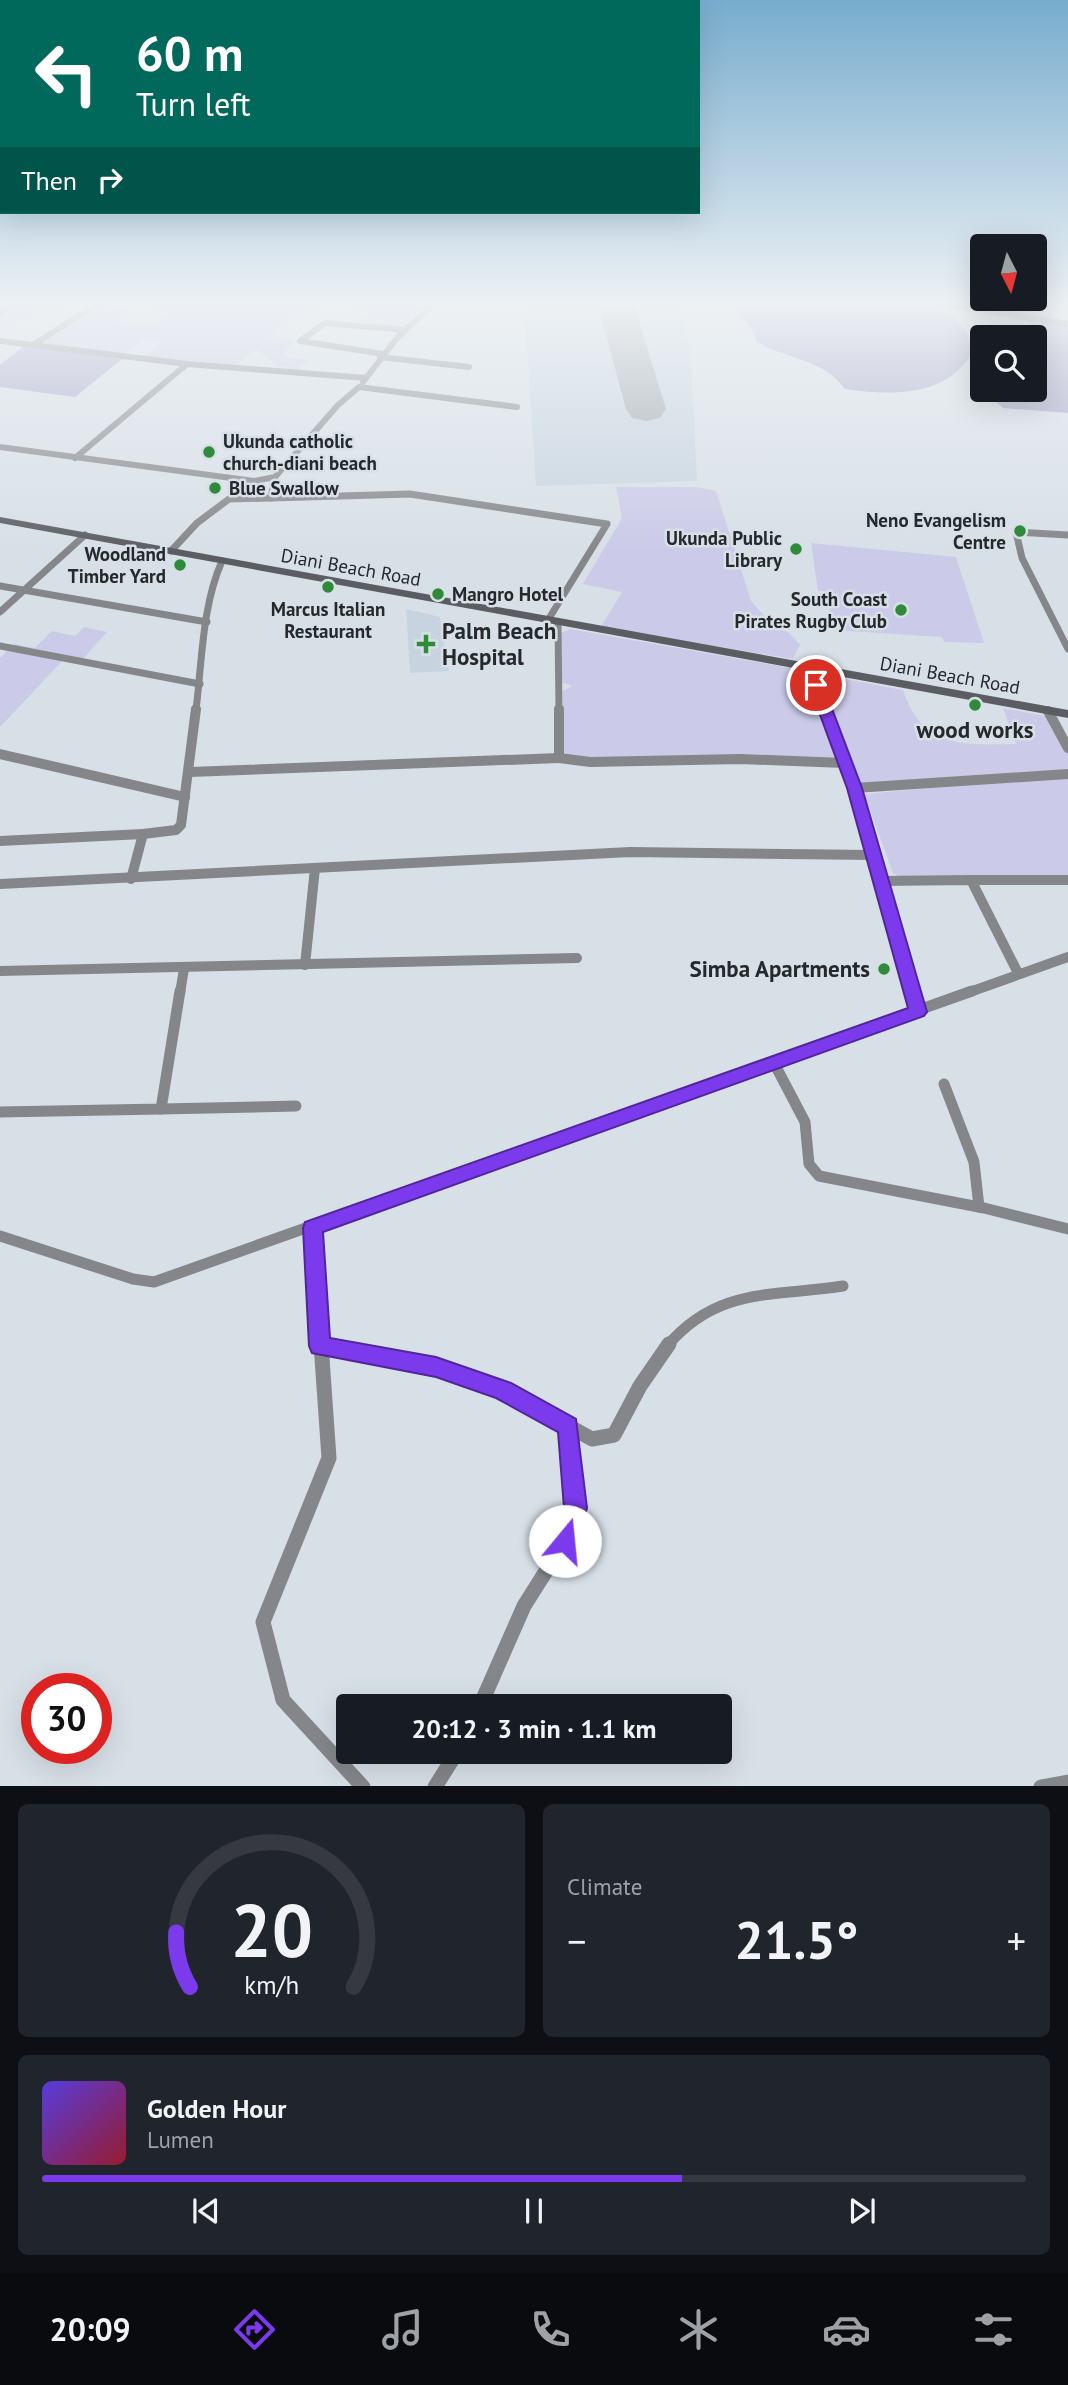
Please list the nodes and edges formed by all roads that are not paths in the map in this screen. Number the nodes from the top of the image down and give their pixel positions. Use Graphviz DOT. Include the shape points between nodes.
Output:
graph roads {
  1 [pos="162,385"];
  2 [pos="359,387"];
  3 [pos="517,407"];
  4 [pos="0,447"];
  5 [pos="75,458"];
  6 [pos="275,477"];
  7 [pos="254,481"];
  8 [pos="271,486"];
  9 [pos="271,498"];
  10 [pos="0,520"];
  11 [pos="1068,535"];
  12 [pos="85,536"];
  13 [pos="172,551"];
  14 [pos="222,561"];
  15 [pos="0,586"];
  16 [pos="25,590"];
  17 [pos="0,612"];
  18 [pos="553,621"];
  19 [pos="207,622"];
  20 [pos="0,646"];
  21 [pos="1068,649"];
  22 [pos="809,668"];
  23 [pos="200,684"];
  24 [pos="1048,711"];
  25 [pos="1068,715"];
  26 [pos="1068,748"];
  27 [pos="0,754"];
  28 [pos="559,758"];
  29 [pos="844,763"];
  30 [pos="190,772"];
  31 [pos="1068,774"];
  32 [pos="855,788"];
  33 [pos="185,797"];
  34 [pos="143,834"];
  35 [pos="0,841"];
  36 [pos="873,855"];
  37 [pos="315,868"];
  38 [pos="131,879"];
  39 [pos="971,880"];
  40 [pos="1068,880"];
  41 [pos="879,881"];
  42 [pos="0,884"];
  43 [pos="1068,957"];
  44 [pos="576,958"];
  45 [pos="305,965"];
  46 [pos="184,968"];
  47 [pos="0,971"];
  48 [pos="1018,974"];
  49 [pos="918,1012"];
  50 [pos="774,1063"];
  51 [pos="944,1084"];
  52 [pos="296,1106"];
  53 [pos="161,1109"];
  54 [pos="0,1112"];
  55 [pos="979,1208"];
  56 [pos="313,1228"];
  57 [pos="1068,1229"];
  58 [pos="0,1236"];
  59 [pos="843,1286"];
  60 [pos="320,1346"];
  61 [pos="568,1426"];
  62 [pos="485,1694"];
  63 [pos="449,1764"];
  64 [pos="1068,1782"];
  65 [pos="362,1786"];
  66 [pos="436,1786"];
  67 [pos="1046,1786"];
  1 -- 5 [label="street"];
  2 -- 3 [label="street"];
  2 -- 6 [label="street"];
  4 -- 5 [label="street"];
  5 -- 7 [label="street"];
  6 -- 7 [label="street"];
  6 -- 8 [label="street"];
  7 -- 8 [label="street"];
  8 -- 9 [label="street"];
  9 -- 13 [label="street" via="229,499 197,523"];
  9 -- 18 [label="street" via="410,494 607,524"];
  10 -- 12 [label="main road, Diani Beach Road"];
  11 -- 21 [label="street" via="1017,532 1022,558"];
  12 -- 13 [label="main road, Diani Beach Road"];
  12 -- 16 [label="street"];
  13 -- 14 [label="main road, Diani Beach Road"];
  14 -- 18 [label="main road, Diani Beach Road"];
  14 -- 19 [label="street"];
  15 -- 16 [label="street"];
  16 -- 17 [label="street"];
  16 -- 19 [label="street"];
  18 -- 22 [label="main road, Diani Beach Road"];
  18 -- 28 [label="street"];
  19 -- 23 [label="street"];
  20 -- 23 [label="street"];
  22 -- 24 [label="main road, Diani Beach Road"];
  22 -- 29 [label="street"];
  23 -- 30 [label="street"];
  24 -- 25 [label="main road, Diani Beach Road"];
  24 -- 26 [label="street"];
  27 -- 33 [label="street"];
  28 -- 29 [label="street"];
  28 -- 30 [label="street"];
  29 -- 32 [label="street"];
  30 -- 33 [label="street"];
  31 -- 32 [label="street"];
  32 -- 36 [label="street"];
  33 -- 34 [label="street" via="179,829"];
  34 -- 35 [label="street"];
  34 -- 38 [label="street"];
  36 -- 37 [label="street" via="630,852"];
  36 -- 41 [label="street"];
  37 -- 38 [label="street"];
  37 -- 45 [label="street"];
  38 -- 42 [label="street"];
  39 -- 40 [label="street"];
  39 -- 41 [label="street"];
  39 -- 48 [label="street"];
  41 -- 49 [label="street"];
  43 -- 48 [label="street"];
  44 -- 45 [label="street"];
  45 -- 46 [label="street"];
  46 -- 47 [label="street"];
  46 -- 53 [label="street"];
  48 -- 49 [label="street"];
  49 -- 50 [label="street"];
  50 -- 55 [label="street" via="805,1122 809,1164 819,1176"];
  50 -- 56 [label="street"];
  51 -- 55 [label="street" via="974,1162"];
  52 -- 53 [label="street"];
  53 -- 54 [label="street"];
  55 -- 57 [label="street"];
  56 -- 58 [label="street" via="153,1282"];
  56 -- 60 [label="street"];
  59 -- 61 [label="street" via="761,1293 731,1301 674,1335 649,1367 614,1435 592,1439"];
  60 -- 61 [label="street" via="436,1367 503,1390"];
  60 -- 65 [label="street" via="329,1458 263,1622 283,1700"];
  61 -- 62 [label="street" via="575,1508 565,1541 524,1606"];
  63 -- 66 [label="street"];
  64 -- 67 [label="street"];
}
